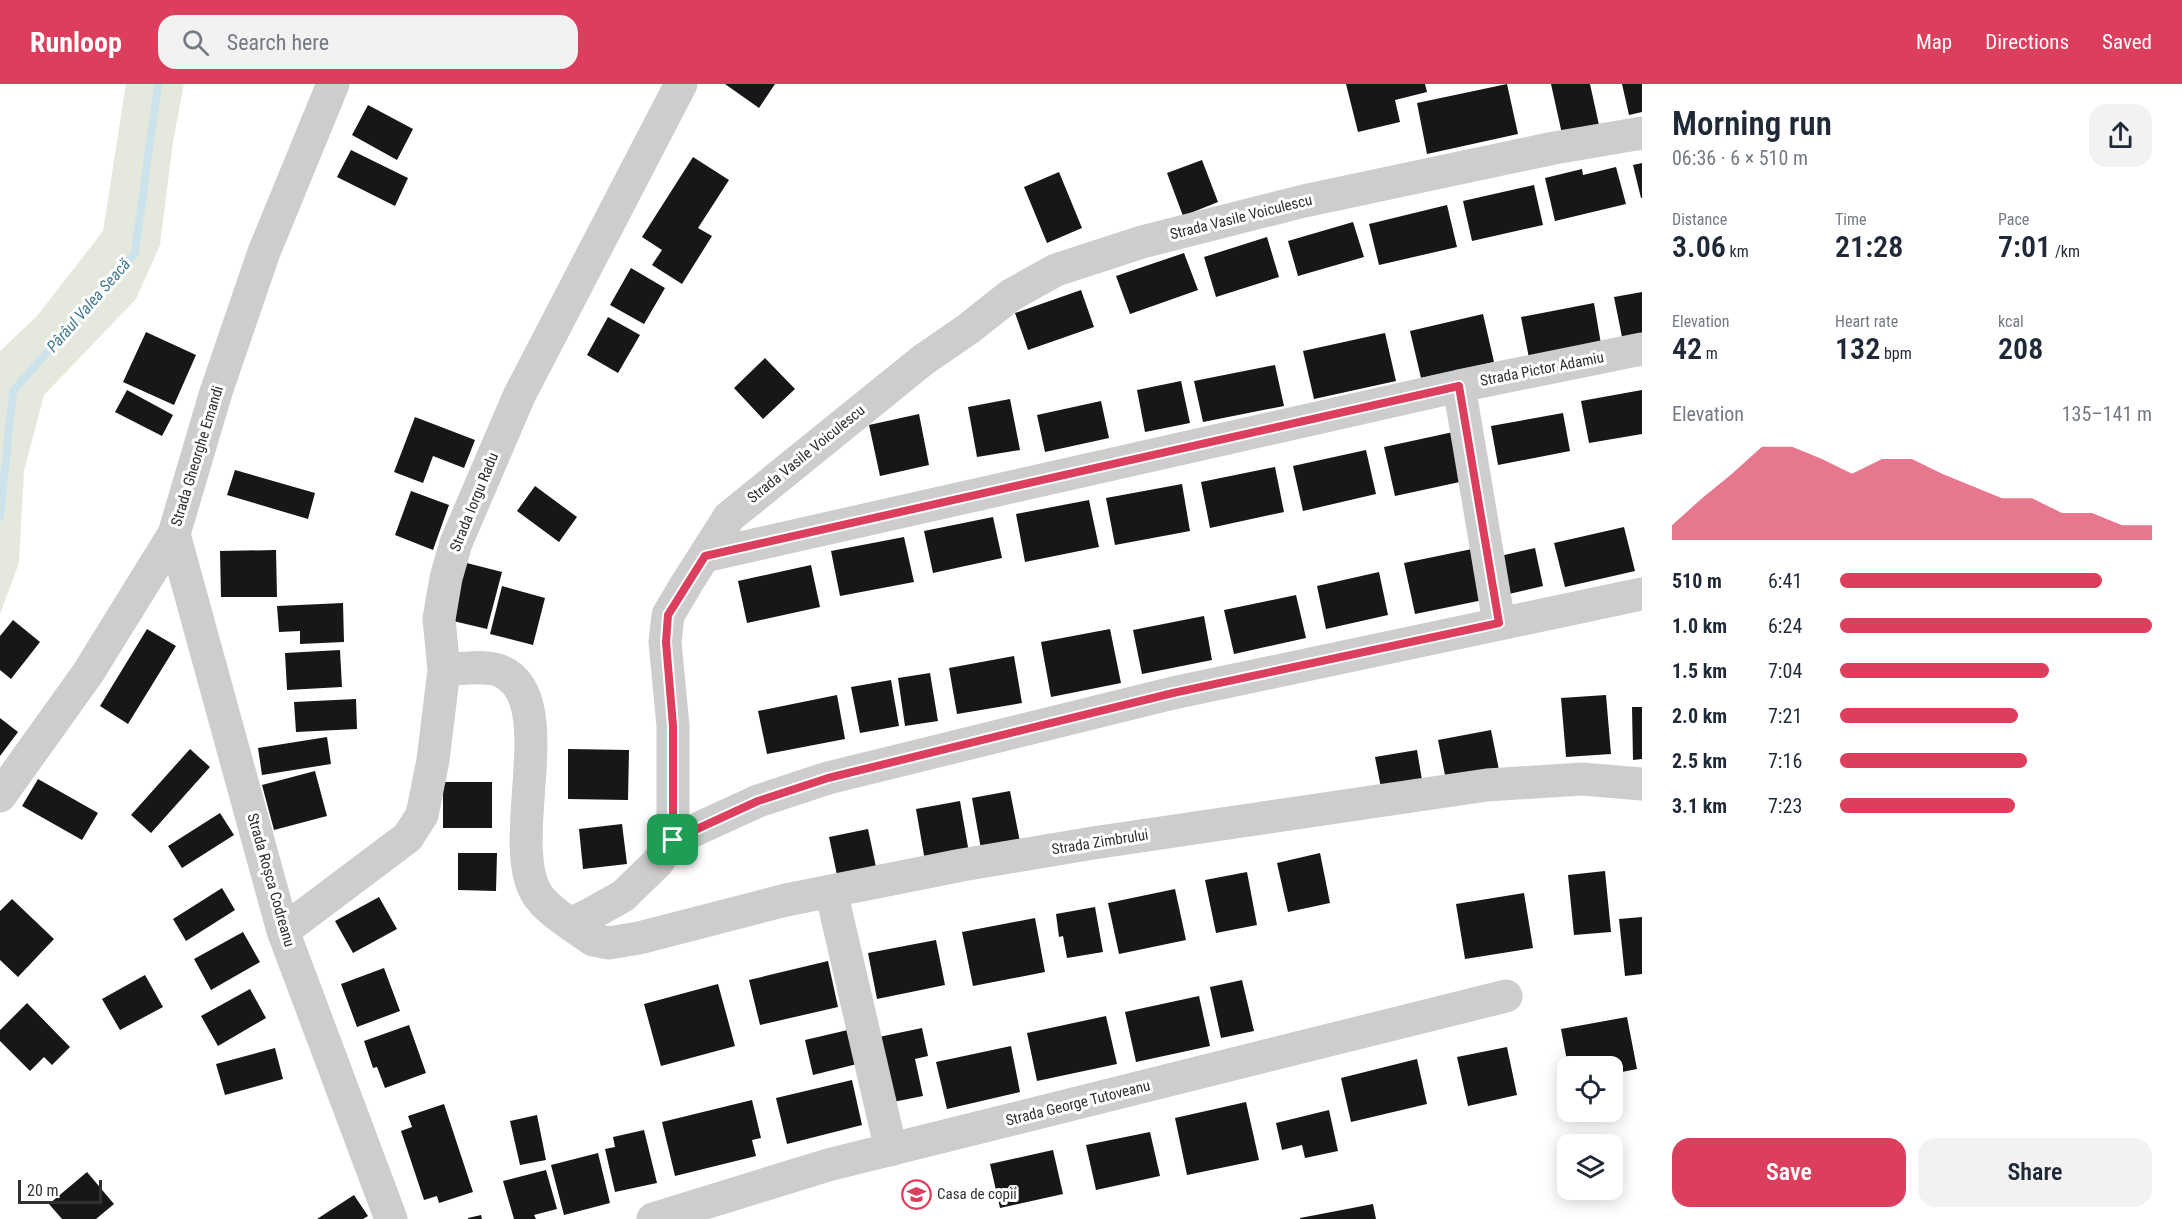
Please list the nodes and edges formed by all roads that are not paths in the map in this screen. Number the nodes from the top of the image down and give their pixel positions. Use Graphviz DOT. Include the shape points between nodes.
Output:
graph roads {
  1 [pos="333,84"];
  2 [pos="681,84"];
  3 [pos="1642,133"];
  4 [pos="1642,349"];
  5 [pos="1459,386"];
  6 [pos="174,534"];
  7 [pos="705,556"];
  8 [pos="1642,594"];
  9 [pos="1499,623"];
  10 [pos="444,670"];
  11 [pos="1642,784"];
  12 [pos="0,796"];
  13 [pos="673,840"];
  14 [pos="831,891"];
  15 [pos="570,924"];
  16 [pos="283,931"];
  17 [pos="1506,996"];
  18 [pos="891,1150"];
  19 [pos="391,1219"];
  20 [pos="653,1219"];
  1 -- 6 [label="street, Strada Gheorghe Emandi" via="264,252 216,392"];
  2 -- 10 [label="street, Strada Iorgu Radu" via="519,396 456,543 439,619"];
  3 -- 7 [label="street, Strada Vasile Voiculescu" via="1304,201 1142,242 1056,270 1011,296 923,360 761,489 729,517"];
  4 -- 5 [label="street, Strada Pictor Adamiu"];
  5 -- 7 [label="street, Strada Pictor Adamiu"];
  5 -- 9 [label="street"];
  6 -- 12 [label="street, Strada Gheorghe Emandi" via="88,674"];
  6 -- 16 [label="street, Strada Roșca Codreanu"];
  7 -- 13 [label="street, Strada Vasile Voiculescu" via="668,615"];
  8 -- 9 [label="street"];
  9 -- 13 [label="street" via="1173,693 828,778 758,801"];
  10 -- 15 [label="street" via="498,670 512,678 525,694 531,735 526,847 530,873 538,896"];
  10 -- 16 [label="street, Strada Iorgu Radu" via="422,814 408,837"];
  11 -- 14 [label="street, Strada Zimbrului" via="1582,779 1487,785 1093,843"];
  13 -- 15 [label="street" via="657,863 623,896"];
  14 -- 15 [label="street, Strada Zimbrului" via="609,943 593,940"];
  14 -- 18 [label="street"];
  16 -- 19 [label="street, Strada Roșca Codreanu"];
  17 -- 18 [label="street, Strada George Tutoveanu"];
  18 -- 20 [label="street, Strada George Tutoveanu"];
}
